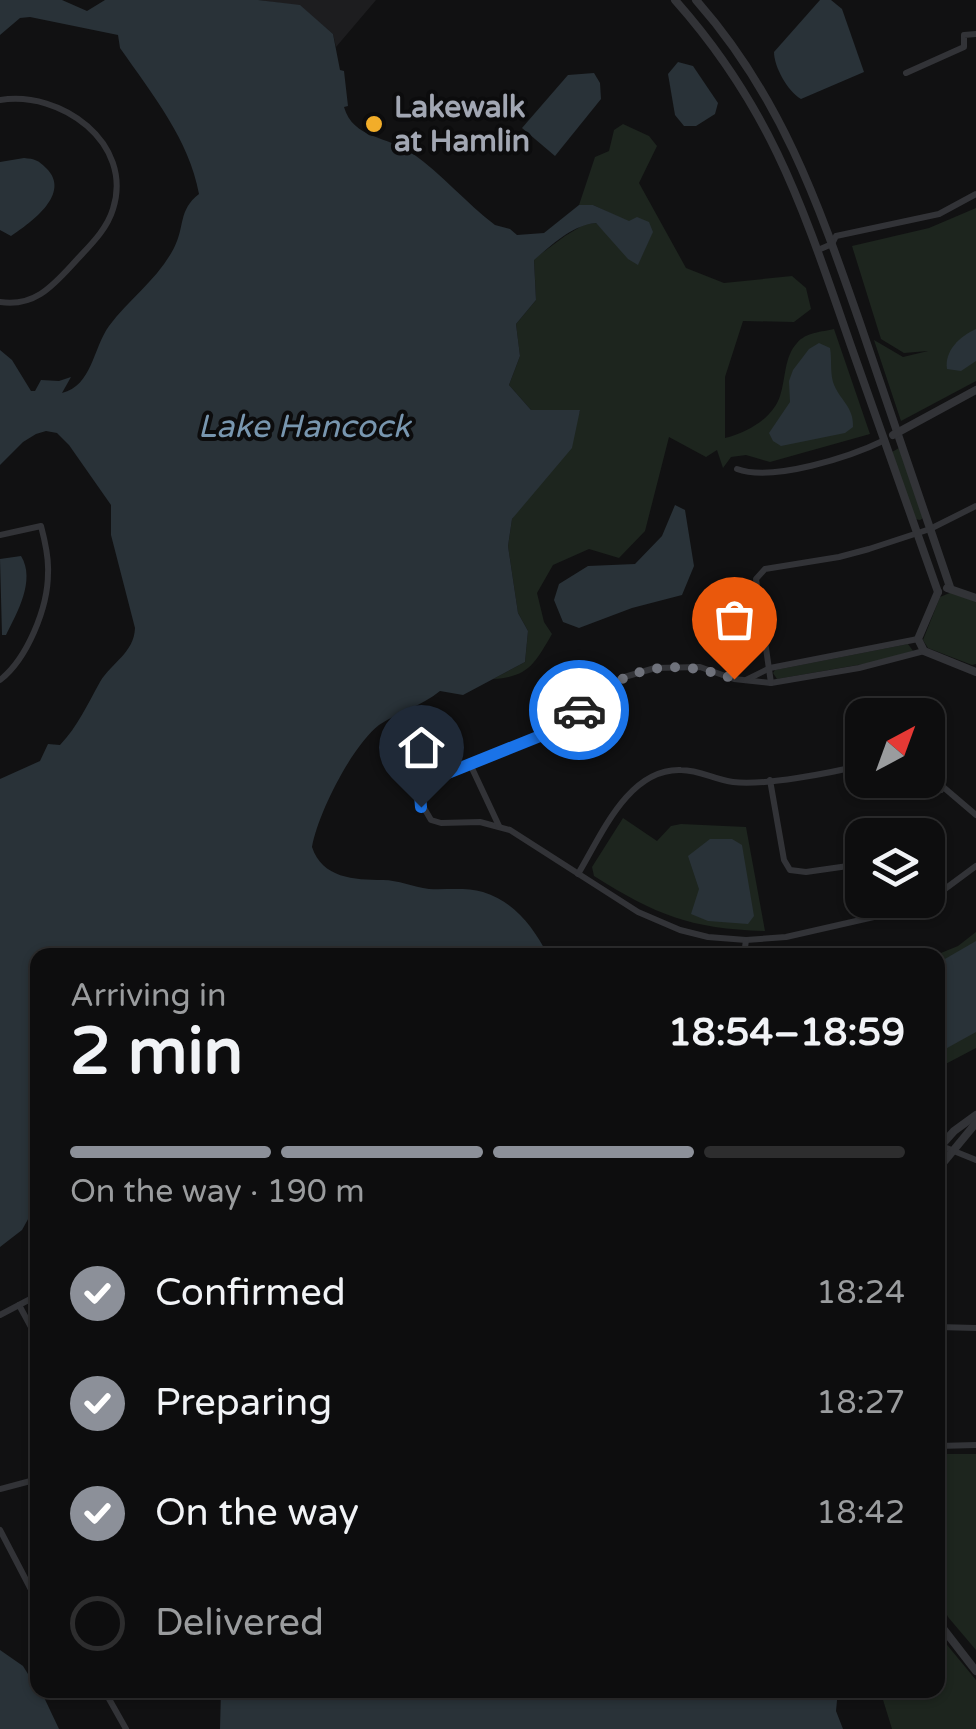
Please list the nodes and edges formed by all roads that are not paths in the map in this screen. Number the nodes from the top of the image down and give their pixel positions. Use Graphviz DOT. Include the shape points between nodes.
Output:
graph roads {
  1 [pos="675,0"];
  2 [pos="696,0"];
  3 [pos="976,34"];
  4 [pos="906,74"];
  5 [pos="0,100"];
  6 [pos="976,194"];
  7 [pos="832,244"];
  8 [pos="818,250"];
  9 [pos="0,302"];
  10 [pos="976,390"];
  11 [pos="897,433"];
  12 [pos="885,440"];
  13 [pos="736,469"];
  14 [pos="976,506"];
  15 [pos="930,528"];
  16 [pos="917,532"];
  17 [pos="0,535"];
  18 [pos="950,587"];
  19 [pos="938,592"];
  20 [pos="976,598"];
  21 [pos="918,639"];
  22 [pos="924,651"];
  23 [pos="770,668"];
  24 [pos="976,672"];
  25 [pos="0,680"];
  26 [pos="745,681"];
  27 [pos="771,683"];
  28 [pos="470,764"];
  29 [pos="845,768"];
  30 [pos="770,780"];
  31 [pos="946,792"];
  32 [pos="976,815"];
  33 [pos="499,826"];
  34 [pos="845,866"];
  35 [pos="976,866"];
  36 [pos="578,874"];
  37 [pos="945,886"];
  38 [pos="861,918"];
  39 [pos="746,940"];
  40 [pos="745,948"];
  41 [pos="976,1115"];
  42 [pos="976,1123"];
  43 [pos="945,1139"];
  44 [pos="945,1148"];
  45 [pos="952,1149"];
  46 [pos="945,1159"];
  47 [pos="976,1160"];
  48 [pos="30,1298"];
  49 [pos="18,1305"];
  50 [pos="0,1315"];
  51 [pos="30,1326"];
  52 [pos="945,1326"];
  53 [pos="976,1328"];
  54 [pos="976,1445"];
  55 [pos="945,1446"];
  56 [pos="30,1481"];
  57 [pos="0,1489"];
  58 [pos="0,1530"];
  59 [pos="30,1588"];
  60 [pos="945,1631"];
  61 [pos="976,1672"];
  62 [pos="110,1698"];
  63 [pos="126,1729"];
  1 -- 8 [label="street" via="754,105 798,192"];
  2 -- 7 [label="street" via="774,108"];
  3 -- 4 [label="street" via="964,35 964,47"];
  5 -- 9 [label="street" via="43,102 75,116 100,139 116,182 106,224 52,287 32,300"];
  6 -- 7 [label="street" via="938,214 836,236"];
  7 -- 8 [label="street"];
  7 -- 11 [label="street"];
  8 -- 12 [label="street"];
  10 -- 11 [label="street"];
  11 -- 12 [label="street"];
  11 -- 15 [label="street"];
  12 -- 13 [label="street" via="796,467 752,474"];
  12 -- 16 [label="street"];
  14 -- 15 [label="street"];
  15 -- 16 [label="street"];
  15 -- 18 [label="street"];
  16 -- 19 [label="street"];
  16 -- 23 [label="street" via="839,557 766,569 756,579 756,594"];
  17 -- 25 [label="street" via="41,526 48,576 26,647"];
  18 -- 19 [label="street"];
  18 -- 20 [label="street"];
  19 -- 21 [label="street"];
  21 -- 22 [label="street"];
  21 -- 23 [label="street"];
  22 -- 24 [label="street"];
  22 -- 27 [label="street"];
  23 -- 26 [label="street"];
  23 -- 27 [label="street"];
  26 -- 27 [label="street"];
  26 -- 28 [label="street" via="700,667 655,668 621,678 550,732"];
  28 -- 33 [label="street"];
  28 -- 33 [label="street" via="428,781 421,807 436,822"];
  29 -- 30 [label="street"];
  30 -- 34 [label="street" via="790,870"];
  30 -- 36 [label="street" via="732,782 675,769 646,778 625,798"];
  31 -- 32 [label="street"];
  33 -- 36 [label="street"];
  35 -- 37 [label="street"];
  36 -- 39 [label="street" via="666,925"];
  38 -- 39 [label="street"];
  39 -- 40 [label="street"];
  41 -- 43 [label="street"];
  42 -- 45 [label="street"];
  44 -- 45 [label="street"];
  45 -- 46 [label="street"];
  45 -- 47 [label="street"];
  48 -- 49 [label="street"];
  49 -- 50 [label="street"];
  49 -- 51 [label="street"];
  52 -- 53 [label="street"];
  54 -- 55 [label="street"];
  56 -- 57 [label="street"];
  58 -- 59 [label="street"];
  60 -- 61 [label="street"];
  62 -- 63 [label="street"];
}
